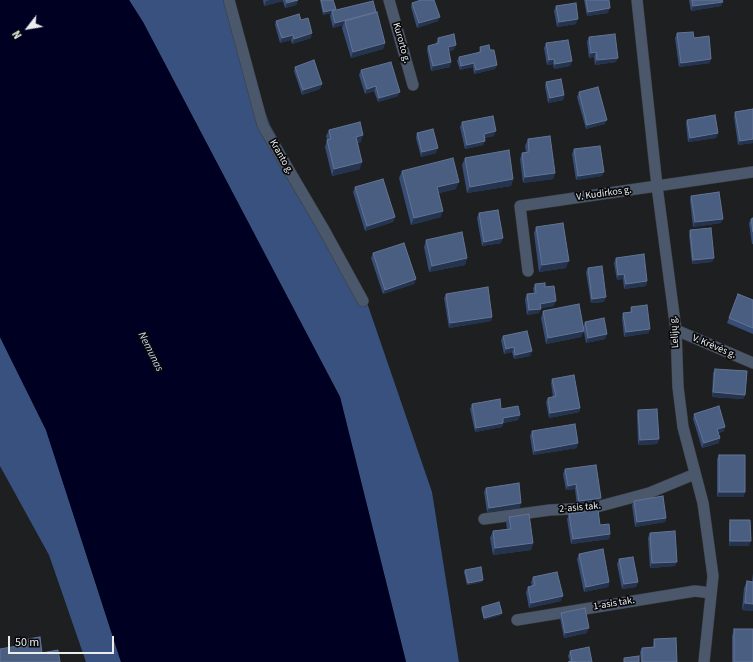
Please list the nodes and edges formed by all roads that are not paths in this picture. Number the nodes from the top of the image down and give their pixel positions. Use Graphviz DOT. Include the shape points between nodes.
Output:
graph roads {
  1 [pos="229,0"];
  2 [pos="389,0"];
  3 [pos="637,0"];
  4 [pos="413,85"];
  5 [pos="753,172"];
  6 [pos="658,186"];
  7 [pos="528,271"];
  8 [pos="363,301"];
  9 [pos="676,330"];
  10 [pos="753,363"];
  11 [pos="695,474"];
  12 [pos="484,519"];
  13 [pos="711,593"];
  14 [pos="517,620"];
  15 [pos="704,662"];
  1 -- 8 [label="street, Kranto g." via="263,126"];
  2 -- 4 [label="street, Kurorto g."];
  3 -- 6 [label="street, Lelijų g."];
  5 -- 6 [label="street, V. Kudirkos g."];
  6 -- 7 [label="street, V. Kudirkos g." via="520,206"];
  6 -- 9 [label="street, Lelijų g."];
  9 -- 10 [label="street, V. Krėvės g."];
  9 -- 11 [label="street, Lelijų g." via="678,387 683,427"];
  11 -- 12 [label="street, 2-asis tak." via="648,493 593,508 550,510"];
  11 -- 13 [label="street, Lelijų g." via="703,503 713,576"];
  13 -- 14 [label="street, 1-asis tak." via="695,591"];
  13 -- 15 [label="street, Lelijų g."];
}
